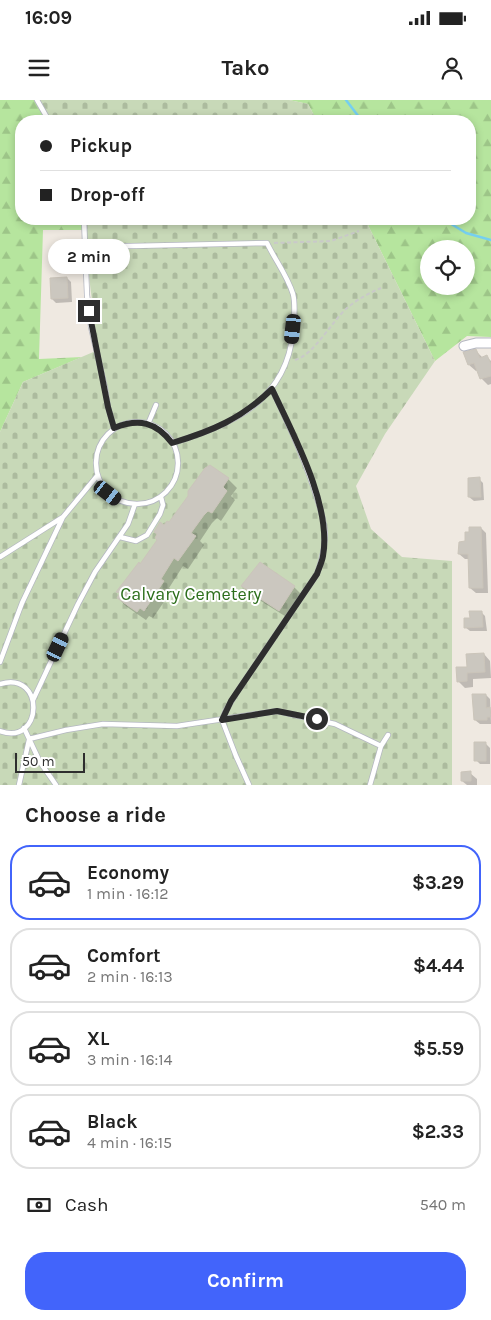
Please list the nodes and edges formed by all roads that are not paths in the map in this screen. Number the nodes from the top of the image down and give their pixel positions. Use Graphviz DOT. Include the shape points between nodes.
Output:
graph roads {
  1 [pos="37,100"];
  2 [pos="46,115"];
  3 [pos="84,225"];
  4 [pos="85,247"];
  5 [pos="491,343"];
  6 [pos="464,346"];
  7 [pos="272,389"];
  8 [pos="156,405"];
  9 [pos="148,424"];
  10 [pos="114,428"];
  11 [pos="172,443"];
  12 [pos="97,476"];
  13 [pos="161,497"];
  14 [pos="135,504"];
  15 [pos="63,517"];
  16 [pos="120,537"];
  17 [pos="0,557"];
  18 [pos="0,662"];
  19 [pos="0,684"];
  20 [pos="33,700"];
  21 [pos="222,720"];
  22 [pos="24,728"];
  23 [pos="0,731"];
  24 [pos="388,735"];
  25 [pos="29,739"];
  26 [pos="381,746"];
  27 [pos="19,785"];
  28 [pos="56,785"];
  29 [pos="250,785"];
  30 [pos="370,785"];
  1 -- 2 [label="lane"];
  3 -- 4 [label="lane"];
  4 -- 7 [label="lane" via="267,243 285,274 293,295 295,313 292,344 285,368"];
  4 -- 10 [label="lane" via="91,326"];
  5 -- 6 [label="street"];
  7 -- 11 [label="lane" via="231,421"];
  7 -- 21 [label="lane" via="313,484 322,516 323,556 317,574 229,704"];
  8 -- 9 [label="lane"];
  9 -- 10 [label="lane" via="136,422"];
  9 -- 11 [label="lane" via="158,428"];
  10 -- 12 [label="lane" via="98,449 95,462"];
  11 -- 13 [label="lane" via="177,454 177,472 170,488"];
  12 -- 14 [label="lane" via="112,496"];
  12 -- 15 [label="lane"];
  13 -- 14 [label="lane"];
  13 -- 16 [label="lane" via="160,514 147,535 136,541"];
  14 -- 16 [label="lane"];
  15 -- 17 [label="lane"];
  15 -- 18 [label="lane" via="22,603"];
  16 -- 20 [label="lane" via="95,572"];
  19 -- 20 [label="lane" via="21,685"];
  20 -- 22 [label="lane" via="32,719"];
  21 -- 25 [label="lane" via="177,726 103,724"];
  21 -- 26 [label="lane" via="277,711 335,724"];
  21 -- 29 [label="lane"];
  22 -- 23 [label="lane" via="12,733"];
  22 -- 25 [label="lane"];
  24 -- 26 [label="lane"];
  25 -- 27 [label="lane"];
  25 -- 28 [label="lane"];
  26 -- 30 [label="lane"];
}
